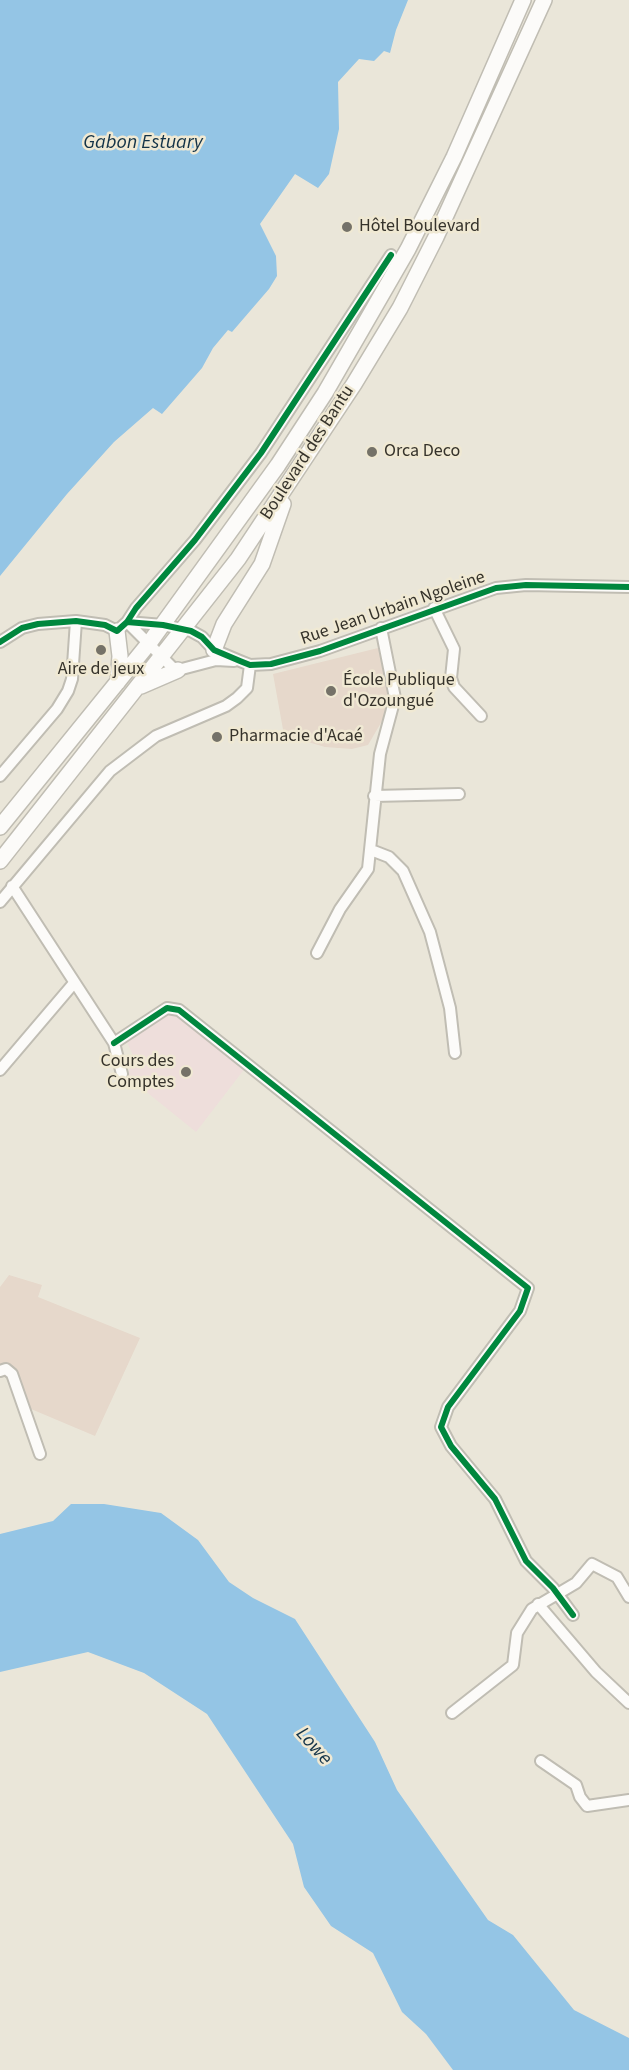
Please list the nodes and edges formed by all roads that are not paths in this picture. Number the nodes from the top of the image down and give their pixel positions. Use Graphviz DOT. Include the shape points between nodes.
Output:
graph roads {
  1 [pos="524,0"];
  2 [pos="544,0"];
  3 [pos="391,255"];
  4 [pos="290,484"];
  5 [pos="629,587"];
  6 [pos="434,608"];
  7 [pos="76,621"];
  8 [pos="163,625"];
  9 [pos="122,626"];
  10 [pos="381,628"];
  11 [pos="184,629"];
  12 [pos="0,642"];
  13 [pos="150,642"];
  14 [pos="214,650"];
  15 [pos="163,657"];
  16 [pos="245,663"];
  17 [pos="178,670"];
  18 [pos="118,682"];
  19 [pos="136,689"];
  20 [pos="481,716"];
  21 [pos="0,776"];
  22 [pos="459,794"];
  23 [pos="374,796"];
  24 [pos="0,827"];
  25 [pos="371,849"];
  26 [pos="0,861"];
  27 [pos="12,886"];
  28 [pos="0,902"];
  29 [pos="317,953"];
  30 [pos="74,983"];
  31 [pos="114,1043"];
  32 [pos="455,1053"];
  33 [pos="0,1070"];
  34 [pos="122,1074"];
  35 [pos="0,1371"];
  36 [pos="40,1454"];
  37 [pos="558,1593"];
  38 [pos="629,1597"];
  39 [pos="538,1604"];
  40 [pos="573,1615"];
  41 [pos="629,1702"];
  42 [pos="452,1713"];
  43 [pos="542,1761"];
  44 [pos="629,1800"];
  1 -- 8 [label="highway, Boulevard des Bantu" via="454,157 356,343 278,465"];
  2 -- 4 [label="highway, Boulevard des Bantu" via="400,308"];
  3 -- 9 [label="street" via="261,453 195,540"];
  4 -- 11 [label="highway, Boulevard des Bantu"];
  4 -- 14 [label="highway" via="262,564 224,624"];
  5 -- 6 [label="street, Rue Jean Urbain Ngoleine" via="510,586"];
  6 -- 10 [label="street, Rue Jean Urbain Ngoleine"];
  6 -- 20 [label="street" via="454,649 454,687"];
  7 -- 9 [label="street"];
  7 -- 12 [label="street" via="22,628"];
  7 -- 21 [label="street" via="68,691"];
  8 -- 9 [label="street"];
  8 -- 11 [label="street"];
  8 -- 13 [label="highway, Boulevard des Bantu"];
  9 -- 13 [label="street"];
  9 -- 18 [label="highway"];
  10 -- 16 [label="street, Rue Jean Urbain Ngoleine" via="303,657"];
  10 -- 23 [label="street" via="395,698 382,741"];
  11 -- 14 [label="street" via="202,637"];
  11 -- 15 [label="highway, Boulevard des Bantu"];
  13 -- 15 [label="street"];
  13 -- 18 [label="highway, Boulevard des Bantu"];
  14 -- 16 [label="street"];
  15 -- 17 [label="street"];
  15 -- 19 [label="highway, Boulevard des Bantu"];
  16 -- 17 [label="street, Rue Jean Urbain Ngoleine" via="216,660"];
  16 -- 27 [label="street" via="247,688 237,698 156,736 110,771"];
  17 -- 19 [label="highway"];
  18 -- 24 [label="highway, Boulevard des Bantu"];
  19 -- 26 [label="highway, Boulevard des Bantu"];
  22 -- 23 [label="street"];
  23 -- 25 [label="street"];
  25 -- 29 [label="street" via="368,869 340,909"];
  25 -- 32 [label="street" via="389,857 403,872 430,932 450,1008"];
  27 -- 28 [label="street"];
  27 -- 30 [label="street"];
  30 -- 31 [label="street"];
  30 -- 33 [label="street"];
  31 -- 34 [label="street"];
  31 -- 37 [label="street" via="167,1008 180,1010 528,1288 520,1311 448,1407 441,1427 451,1446 495,1499 526,1561"];
  35 -- 36 [label="street" via="6,1369 12,1374"];
  37 -- 38 [label="street" via="576,1583 592,1564 616,1577"];
  37 -- 39 [label="street"];
  37 -- 40 [label="street"];
  39 -- 41 [label="street" via="596,1672"];
  39 -- 42 [label="street" via="517,1633 513,1665"];
  43 -- 44 [label="street" via="571,1779 587,1806"];
}
